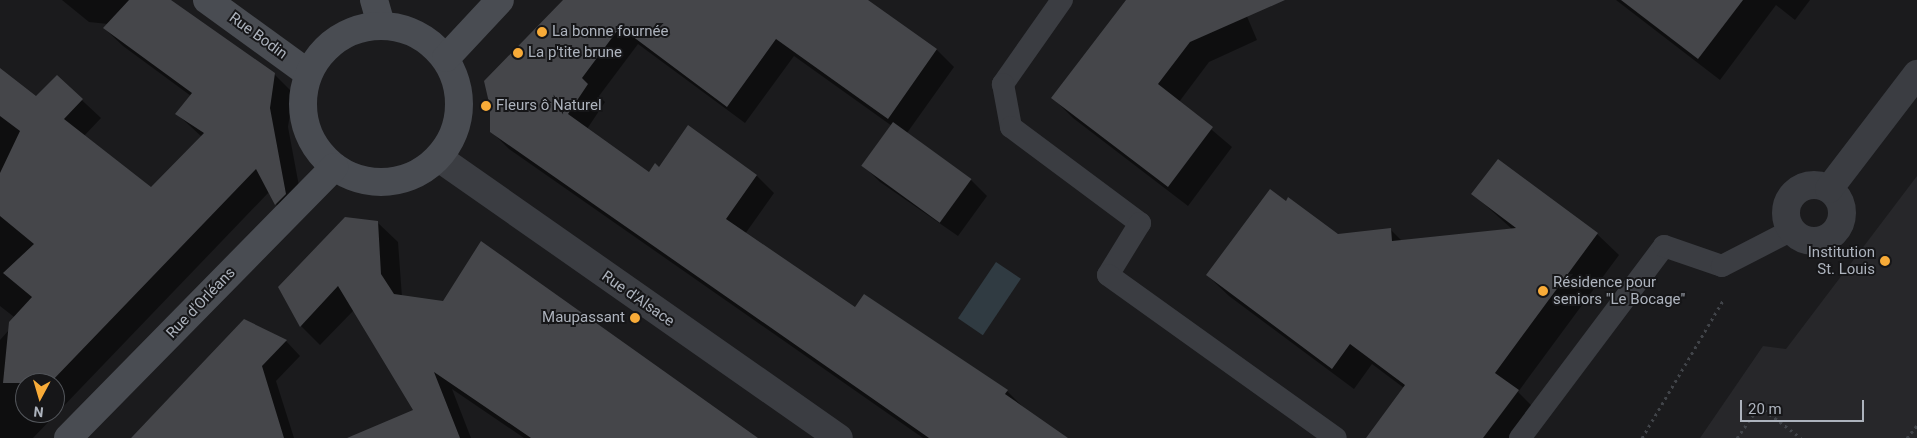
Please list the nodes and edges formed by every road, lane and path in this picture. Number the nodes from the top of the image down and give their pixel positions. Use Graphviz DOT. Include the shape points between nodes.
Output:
graph roads {
  1 [pos="207,0"];
  2 [pos="500,0"];
  3 [pos="1062,0"];
  4 [pos="378,12"];
  5 [pos="446,58"];
  6 [pos="308,73"];
  7 [pos="1917,74"];
  8 [pos="439,158"];
  9 [pos="334,167"];
  10 [pos="1829,189"];
  11 [pos="1792,230"];
  12 [pos="1725,298"];
  13 [pos="1917,425"];
  14 [pos="68,438"];
  15 [pos="839,438"];
  16 [pos="1336,438"];
  17 [pos="1520,438"];
  18 [pos="1642,438"];
  19 [pos="1737,438"];
  20 [pos="1801,438"];
  21 [pos="1907,438"];
  1 -- 6 [label="street, Rue Bodin"];
  2 -- 5 [label="street"];
  3 -- 16 [label="lane" via="1003,84 1011,127 1140,223 1108,275"];
  4 -- 5 [label="street" via="428,40"];
  4 -- 6 [label="street" via="358,28 337,38 320,54"];
  5 -- 8 [label="street" via="458,82 460,109 454,135"];
  6 -- 9 [label="street" via="302,99 305,124 316,148"];
  7 -- 10 [label="street"];
  8 -- 9 [label="street" via="421,172 400,181 354,178"];
  8 -- 15 [label="street, Rue d'Alsace"];
  9 -- 14 [label="street, Rue d'Orléans"];
  10 -- 11 [label="street" via="1810,186 1794,194 1786,212"];
  10 -- 11 [label="street" via="1842,211 1838,229 1832,235 1815,241 1806,240"];
  11 -- 17 [label="lane" via="1722,266 1664,246"];
  12 -- 18 [label="path"];
  13 -- 21 [label="path"];
  19 -- 20 [label="path" via="1759,406"];
}
